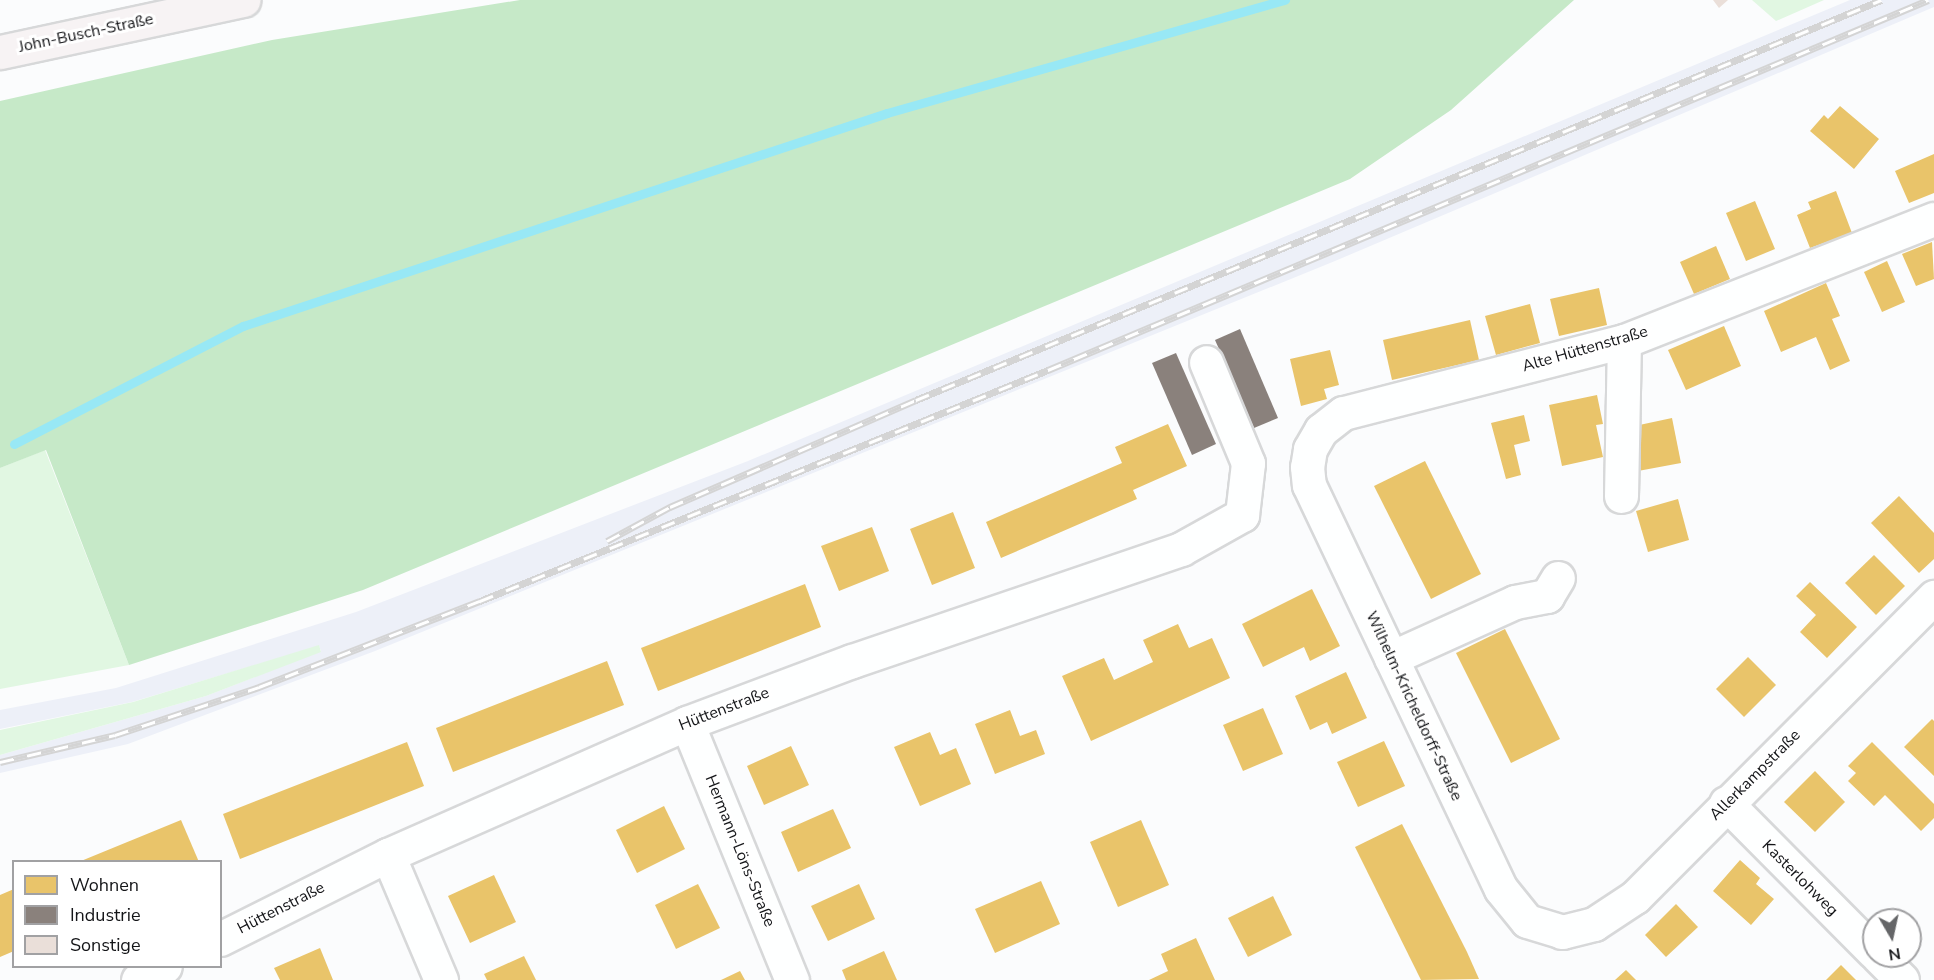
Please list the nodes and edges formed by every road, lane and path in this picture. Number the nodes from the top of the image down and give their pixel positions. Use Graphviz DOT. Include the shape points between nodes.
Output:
graph roads {
  1 [pos="243,0"];
  2 [pos="0,52"];
  3 [pos="1934,219"];
  4 [pos="1624,341"];
  5 [pos="1206,362"];
  6 [pos="1311,449"];
  7 [pos="1621,496"];
  8 [pos="1558,578"];
  9 [pos="1934,597"];
  10 [pos="1391,658"];
  11 [pos="687,723"];
  12 [pos="1726,803"];
  13 [pos="388,855"];
  14 [pos="1562,932"];
  15 [pos="222,938"];
  16 [pos="1862,940"];
  17 [pos="161,968"];
  18 [pos="1890,968"];
  19 [pos="138,980"];
  20 [pos="441,980"];
  21 [pos="792,980"];
  22 [pos="1902,980"];
  1 -- 2 [label="main road, John-Busch-Straße"];
  3 -- 4 [label="street, Alte Hüttenstraße"];
  4 -- 6 [label="street, Alte Hüttenstraße" via="1343,413 1321,430"];
  4 -- 7 [label="street"];
  5 -- 11 [label="street, Hüttenstraße" via="1248,463 1242,515 1181,549 852,661"];
  6 -- 10 [label="street, Wilhelm-Kricheldorff-Straße" via="1307,466 1309,485"];
  8 -- 10 [label="street" via="1547,596 1515,602"];
  9 -- 12 [label="street, Allerkampstraße"];
  10 -- 14 [label="street, Wilhelm-Kricheldorff-Straße" via="1501,889 1527,921"];
  11 -- 13 [label="street, Hüttenstraße"];
  11 -- 21 [label="street, Hermann-Löns-Straße"];
  12 -- 14 [label="street, Allerkampstraße" via="1635,897 1594,924"];
  12 -- 16 [label="street, Kasterlohweg"];
  13 -- 15 [label="street, Hüttenstraße"];
  13 -- 20 [label="street"];
  17 -- 19 [label="street"];
  18 -- 22 [label="street"];
}
